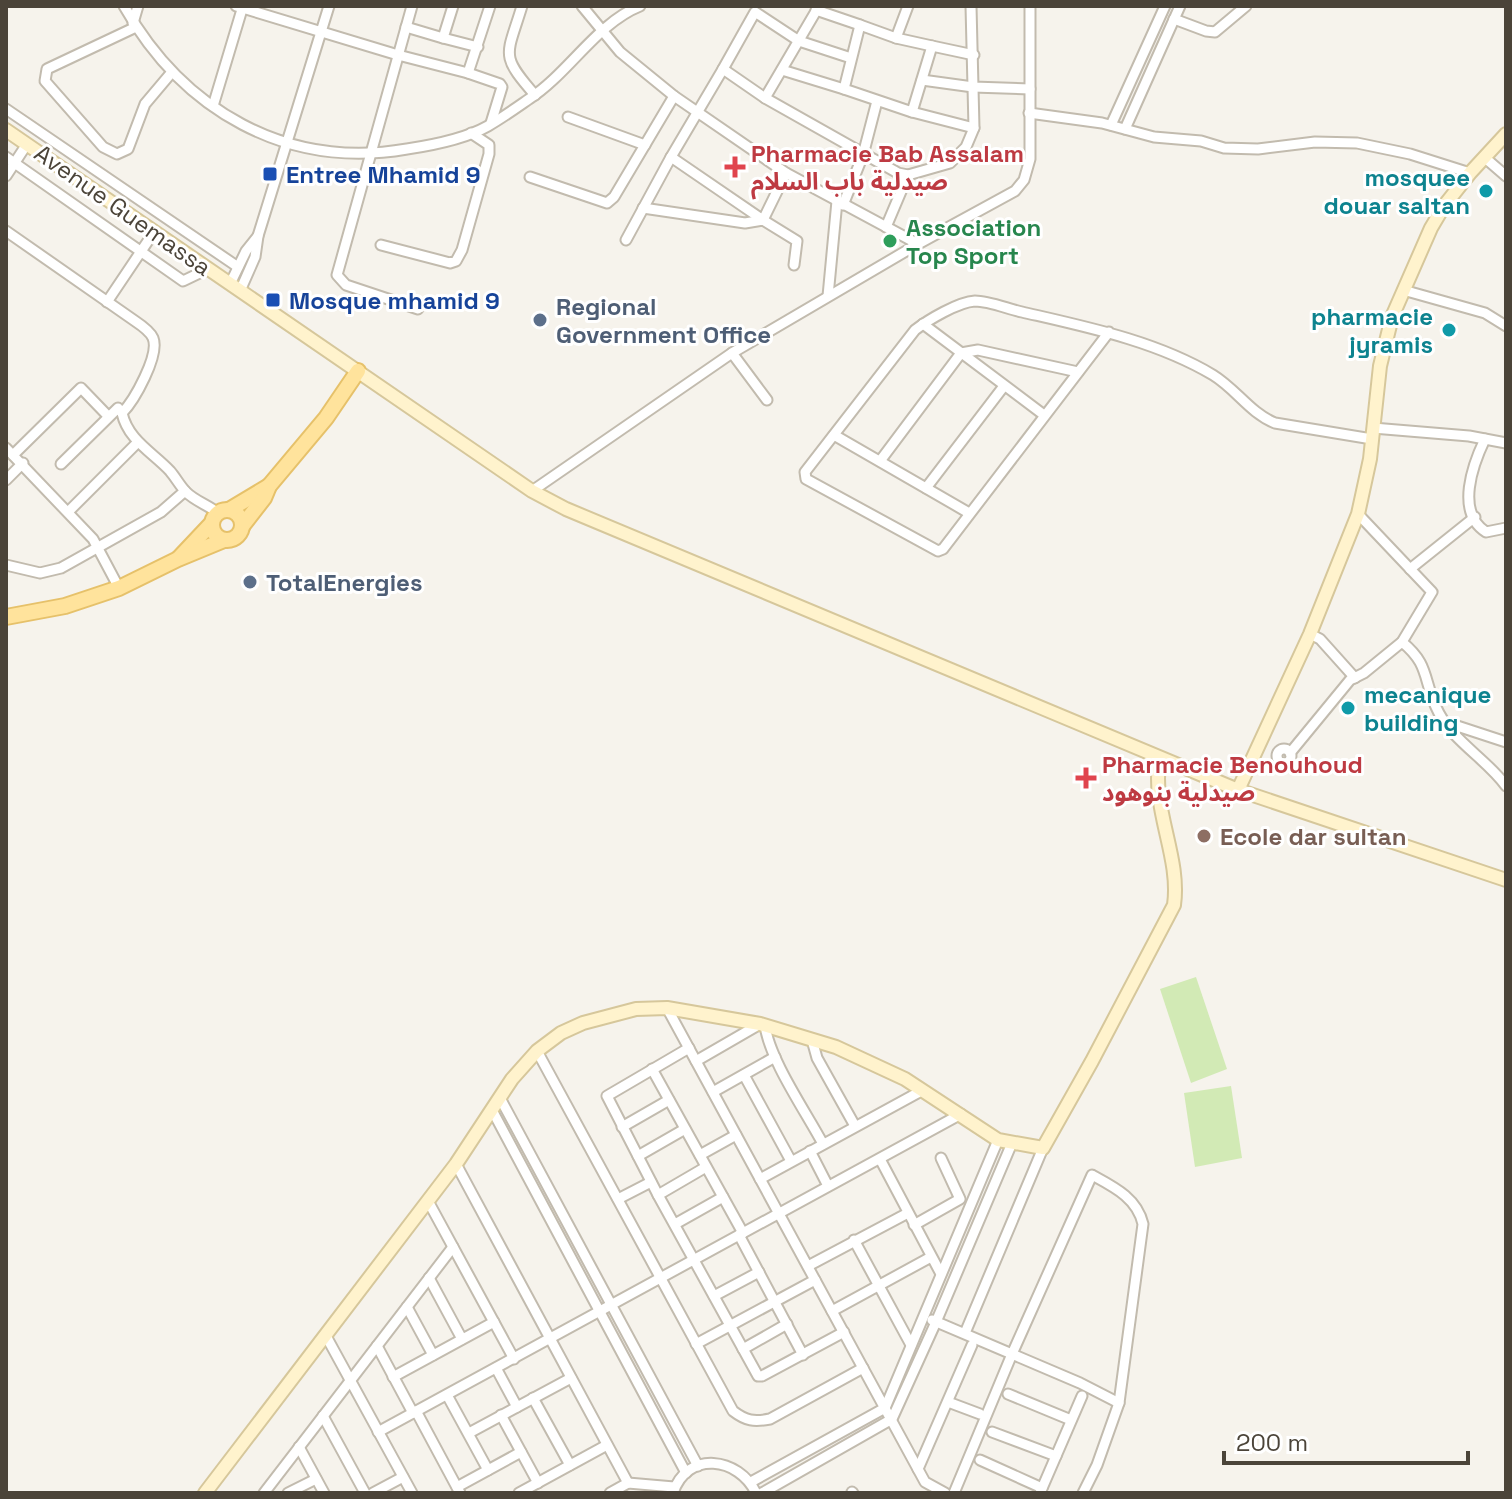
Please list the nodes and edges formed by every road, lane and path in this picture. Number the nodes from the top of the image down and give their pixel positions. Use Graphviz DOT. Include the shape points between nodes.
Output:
graph roads {
  1 [pos="124,6"];
  2 [pos="138,6"];
  3 [pos="329,6"];
  4 [pos="412,6"];
  5 [pos="453,6"];
  6 [pos="490,6"];
  7 [pos="522,6"];
  8 [pos="582,6"];
  9 [pos="640,6"];
  10 [pos="908,6"];
  11 [pos="971,6"];
  12 [pos="1030,6"];
  13 [pos="1165,6"];
  14 [pos="1180,6"];
  15 [pos="1246,6"];
  16 [pos="240,7"];
  17 [pos="818,8"];
  18 [pos="756,9"];
  19 [pos="1174,19"];
  20 [pos="135,25"];
  21 [pos="860,25"];
  22 [pos="406,27"];
  23 [pos="321,32"];
  24 [pos="602,32"];
  25 [pos="443,38"];
  26 [pos="896,38"];
  27 [pos="799,41"];
  28 [pos="932,46"];
  29 [pos="478,47"];
  30 [pos="398,55"];
  31 [pos="974,55"];
  32 [pos="851,58"];
  33 [pos="509,61"];
  34 [pos="723,69"];
  35 [pos="782,70"];
  36 [pos="172,72"];
  37 [pos="468,73"];
  38 [pos="922,80"];
  39 [pos="500,84"];
  40 [pos="973,87"];
  41 [pos="844,89"];
  42 [pos="1030,89"];
  43 [pos="535,95"];
  44 [pos="674,96"];
  45 [pos="765,98"];
  46 [pos="877,101"];
  47 [pos="213,106"];
  48 [pos="6,109"];
  49 [pos="697,112"];
  50 [pos="912,112"];
  51 [pos="1029,113"];
  52 [pos="568,117"];
  53 [pos="490,125"];
  54 [pos="1111,125"];
  55 [pos="974,128"];
  56 [pos="1125,129"];
  57 [pos="6,130"];
  58 [pos="471,133"];
  59 [pos="1506,134"];
  60 [pos="287,143"];
  61 [pos="27,144"];
  62 [pos="645,145"];
  63 [pos="371,154"];
  64 [pos="863,155"];
  65 [pos="671,157"];
  66 [pos="1484,157"];
  67 [pos="11,160"];
  68 [pos="786,173"];
  69 [pos="1470,173"];
  70 [pos="908,175"];
  71 [pos="6,176"];
  72 [pos="1506,176"];
  73 [pos="530,177"];
  74 [pos="840,203"];
  75 [pos="643,208"];
  76 [pos="763,220"];
  77 [pos="886,227"];
  78 [pos="6,231"];
  79 [pos="154,232"];
  80 [pos="258,236"];
  81 [pos="626,240"];
  82 [pos="918,244"];
  83 [pos="381,245"];
  84 [pos="142,251"];
  85 [pos="794,265"];
  86 [pos="238,267"];
  87 [pos="208,269"];
  88 [pos="235,288"];
  89 [pos="1403,290"];
  90 [pos="828,296"];
  91 [pos="107,302"];
  92 [pos="418,309"];
  93 [pos="923,324"];
  94 [pos="1506,326"];
  95 [pos="1109,332"];
  96 [pos="732,353"];
  97 [pos="961,353"];
  98 [pos="358,371"];
  99 [pos="1078,372"];
  100 [pos="1004,386"];
  101 [pos="767,400"];
  102 [pos="122,413"];
  103 [pos="1044,415"];
  104 [pos="108,416"];
  105 [pos="1372,433"];
  106 [pos="834,435"];
  107 [pos="1485,439"];
  108 [pos="138,442"];
  109 [pos="1506,443"];
  110 [pos="10,451"];
  111 [pos="880,461"];
  112 [pos="23,463"];
  113 [pos="61,464"];
  114 [pos="6,480"];
  115 [pos="269,486"];
  116 [pos="926,488"];
  117 [pos="185,491"];
  118 [pos="532,491"];
  119 [pos="69,511"];
  120 [pos="969,513"];
  121 [pos="1358,514"];
  122 [pos="220,515"];
  123 [pos="1475,517"];
  124 [pos="243,525"];
  125 [pos="1504,533"];
  126 [pos="224,540"];
  127 [pos="98,548"];
  128 [pos="178,559"];
  129 [pos="6,565"];
  130 [pos="1410,569"];
  131 [pos="119,588"];
  132 [pos="6,617"];
  133 [pos="1310,634"];
  134 [pos="1402,642"];
  135 [pos="1355,678"];
  136 [pos="1443,721"];
  137 [pos="1506,742"];
  138 [pos="1290,753"];
  139 [pos="1160,758"];
  140 [pos="1506,786"];
  141 [pos="1238,790"];
  142 [pos="1506,880"];
  143 [pos="667,1008"];
  144 [pos="763,1025"];
  145 [pos="812,1040"];
  146 [pos="689,1048"];
  147 [pos="537,1051"];
  148 [pos="775,1057"];
  149 [pos="696,1061"];
  150 [pos="652,1069"];
  151 [pos="744,1075"];
  152 [pos="923,1090"];
  153 [pos="713,1092"];
  154 [pos="500,1098"];
  155 [pos="669,1100"];
  156 [pos="492,1110"];
  157 [pos="961,1114"];
  158 [pos="855,1126"];
  159 [pos="622,1127"];
  160 [pos="685,1129"];
  161 [pos="736,1135"];
  162 [pos="998,1140"];
  163 [pos="1012,1143"];
  164 [pos="823,1144"];
  165 [pos="1043,1148"];
  166 [pos="810,1151"];
  167 [pos="700,1155"];
  168 [pos="638,1156"];
  169 [pos="941,1158"];
  170 [pos="880,1159"];
  171 [pos="791,1161"];
  172 [pos="456,1164"];
  173 [pos="706,1167"];
  174 [pos="760,1179"];
  175 [pos="651,1182"];
  176 [pos="828,1186"];
  177 [pos="658,1195"];
  178 [pos="723,1197"];
  179 [pos="618,1199"];
  180 [pos="428,1201"];
  181 [pos="779,1213"];
  182 [pos="908,1213"];
  183 [pos="675,1224"];
  184 [pos="914,1225"];
  185 [pos="741,1234"];
  186 [pos="854,1240"];
  187 [pos="453,1247"];
  188 [pos="931,1257"];
  189 [pos="694,1259"];
  190 [pos="808,1266"];
  191 [pos="759,1272"];
  192 [pos="941,1274"];
  193 [pos="429,1278"];
  194 [pos="661,1278"];
  195 [pos="815,1280"];
  196 [pos="879,1285"];
  197 [pos="714,1296"];
  198 [pos="775,1301"];
  199 [pos="613,1305"];
  200 [pos="407,1307"];
  201 [pos="832,1311"];
  202 [pos="601,1312"];
  203 [pos="924,1316"];
  204 [pos="494,1322"];
  205 [pos="936,1322"];
  206 [pos="787,1324"];
  207 [pos="730,1326"];
  208 [pos="844,1332"];
  209 [pos="965,1333"];
  210 [pos="326,1336"];
  211 [pos="462,1339"];
  212 [pos="550,1339"];
  213 [pos="696,1344"];
  214 [pos="911,1345"];
  215 [pos="972,1345"];
  216 [pos="377,1346"];
  217 [pos="743,1349"];
  218 [pos="1012,1354"];
  219 [pos="433,1355"];
  220 [pos="803,1355"];
  221 [pos="514,1359"];
  222 [pos="496,1368"];
  223 [pos="863,1368"];
  224 [pos="393,1377"];
  225 [pos="571,1378"];
  226 [pos="350,1381"];
  227 [pos="1008,1394"];
  228 [pos="447,1395"];
  229 [pos="1082,1396"];
  230 [pos="533,1398"];
  231 [pos="948,1402"];
  232 [pos="1119,1403"];
  233 [pos="517,1407"];
  234 [pos="885,1408"];
  235 [pos="414,1412"];
  236 [pos="980,1414"];
  237 [pos="501,1415"];
  238 [pos="323,1416"];
  239 [pos="892,1419"];
  240 [pos="1071,1420"];
  241 [pos="378,1432"];
  242 [pos="992,1432"];
  243 [pos="469,1433"];
  244 [pos="607,1445"];
  245 [pos="299,1447"];
  246 [pos="521,1452"];
  247 [pos="1056,1456"];
  248 [pos="980,1460"];
  249 [pos="570,1465"];
  250 [pos="698,1466"];
  251 [pos="918,1469"];
  252 [pos="488,1470"];
  253 [pos="686,1473"];
  254 [pos="403,1477"];
  255 [pos="316,1479"];
  256 [pos="751,1482"];
  257 [pos="538,1483"];
  258 [pos="628,1483"];
  259 [pos="459,1490"];
  260 [pos="674,1490"];
  261 [pos="1041,1491"];
  262 [pos="205,1493"];
  263 [pos="264,1493"];
  264 [pos="288,1493"];
  265 [pos="324,1493"];
  266 [pos="365,1493"];
  267 [pos="373,1493"];
  268 [pos="412,1493"];
  269 [pos="519,1493"];
  270 [pos="610,1493"];
  271 [pos="756,1493"];
  272 [pos="762,1493"];
  273 [pos="945,1493"];
  274 [pos="954,1493"];
  275 [pos="1083,1493"];
  1 -- 20 [label="street"];
  2 -- 20 [label="street"];
  3 -- 23 [label="street"];
  4 -- 22 [label="street"];
  5 -- 25 [label="street"];
  6 -- 29 [label="street"];
  7 -- 33 [label="street"];
  8 -- 24 [label="street"];
  9 -- 24 [label="street"];
  10 -- 26 [label="street"];
  11 -- 31 [label="street"];
  12 -- 42 [label="street"];
  13 -- 54 [label="street"];
  14 -- 19 [label="street"];
  15 -- 19 [label="street" via="1215,32"];
  16 -- 23 [label="street"];
  16 -- 47 [label="street"];
  17 -- 21 [label="street"];
  17 -- 27 [label="street"];
  18 -- 27 [label="street"];
  18 -- 34 [label="street"];
  19 -- 56 [label="street"];
  20 -- 36 [label="street"];
  20 -- 36 [label="street" via="47,69 45,81 103,147 117,154 128,149 145,104"];
  21 -- 26 [label="street"];
  21 -- 32 [label="street"];
  22 -- 25 [label="street"];
  22 -- 30 [label="street"];
  23 -- 30 [label="street"];
  23 -- 60 [label="street"];
  24 -- 43 [label="street"];
  24 -- 44 [label="street"];
  25 -- 29 [label="street"];
  26 -- 28 [label="street"];
  27 -- 32 [label="street"];
  27 -- 35 [label="street"];
  28 -- 31 [label="street"];
  28 -- 38 [label="street"];
  29 -- 37 [label="street"];
  30 -- 37 [label="street"];
  30 -- 63 [label="street"];
  31 -- 40 [label="street"];
  32 -- 41 [label="street"];
  33 -- 39 [label="street"];
  33 -- 43 [label="street"];
  34 -- 45 [label="street"];
  34 -- 49 [label="street"];
  35 -- 41 [label="street"];
  35 -- 45 [label="street"];
  36 -- 47 [label="street"];
  37 -- 39 [label="street"];
  38 -- 40 [label="street"];
  38 -- 50 [label="street"];
  39 -- 53 [label="street"];
  40 -- 42 [label="street"];
  40 -- 55 [label="street"];
  41 -- 46 [label="street"];
  42 -- 51 [label="street"];
  43 -- 53 [label="street"];
  44 -- 49 [label="street"];
  44 -- 62 [label="street"];
  45 -- 64 [label="street"];
  46 -- 50 [label="street"];
  46 -- 64 [label="street"];
  47 -- 60 [label="street" via="256,132"];
  48 -- 86 [label="street"];
  49 -- 65 [label="street"];
  49 -- 68 [label="street"];
  50 -- 55 [label="street"];
  51 -- 54 [label="street"];
  51 -- 82 [label="street" via="1029,166 1020,186"];
  52 -- 62 [label="street"];
  53 -- 58 [label="street"];
  54 -- 56 [label="street"];
  55 -- 70 [label="street" via="966,147 950,163"];
  56 -- 69 [label="street" via="1235,149 1357,143"];
  57 -- 61 [label="main road, Avenue Guemassa"];
  58 -- 63 [label="street"];
  58 -- 83 [label="street" via="489,145 489,154 456,261"];
  59 -- 66 [label="main road"];
  60 -- 63 [label="street"];
  60 -- 80 [label="street"];
  61 -- 67 [label="street"];
  61 -- 79 [label="main road, Avenue Guemassa"];
  62 -- 73 [label="street" via="607,203"];
  63 -- 92 [label="street" via="338,279"];
  64 -- 70 [label="street"];
  64 -- 74 [label="street"];
  65 -- 75 [label="street"];
  65 -- 76 [label="street"];
  66 -- 69 [label="main road"];
  66 -- 72 [label="street"];
  67 -- 71 [label="street"];
  67 -- 84 [label="street"];
  68 -- 74 [label="street"];
  68 -- 76 [label="street"];
  69 -- 89 [label="main road" via="1431,228"];
  70 -- 77 [label="street"];
  74 -- 77 [label="street"];
  74 -- 90 [label="street"];
  75 -- 76 [label="street" via="745,223"];
  75 -- 81 [label="street"];
  76 -- 85 [label="street" via="797,241"];
  77 -- 82 [label="street"];
  78 -- 91 [label="street"];
  79 -- 84 [label="street"];
  79 -- 87 [label="main road, Avenue Guemassa"];
  80 -- 86 [label="street"];
  80 -- 88 [label="street" via="255,257"];
  82 -- 90 [label="street"];
  84 -- 87 [label="street" via="183,281"];
  84 -- 91 [label="street"];
  86 -- 88 [label="street"];
  87 -- 88 [label="main road, Avenue Guemassa"];
  88 -- 98 [label="main road, Avenue Guemassa"];
  89 -- 94 [label="street" via="1485,313"];
  89 -- 105 [label="main road" via="1384,343"];
  90 -- 96 [label="street"];
  91 -- 102 [label="street" via="153,337 138,393"];
  93 -- 95 [label="street" via="974,301"];
  93 -- 97 [label="street"];
  93 -- 106 [label="street"];
  95 -- 99 [label="street"];
  95 -- 105 [label="street" via="1205,371 1275,423"];
  96 -- 101 [label="street"];
  96 -- 118 [label="street"];
  97 -- 99 [label="street" via="978,350"];
  97 -- 100 [label="street"];
  97 -- 111 [label="street"];
  98 -- 115 [label="main road"];
  98 -- 118 [label="main road, Avenue Guemassa"];
  99 -- 103 [label="street"];
  100 -- 103 [label="street"];
  100 -- 116 [label="street"];
  102 -- 104 [label="street" via="118,408"];
  102 -- 108 [label="street"];
  103 -- 120 [label="street"];
  104 -- 110 [label="street" via="81,388"];
  104 -- 113 [label="street"];
  105 -- 107 [label="street"];
  105 -- 121 [label="main road"];
  106 -- 111 [label="street"];
  106 -- 120 [label="street" via="805,472 806,479 938,551"];
  107 -- 109 [label="street"];
  107 -- 123 [label="street" via="1470,478"];
  108 -- 117 [label="street"];
  108 -- 119 [label="street"];
  110 -- 112 [label="street"];
  111 -- 116 [label="street"];
  112 -- 114 [label="street"];
  112 -- 119 [label="street"];
  115 -- 122 [label="main road"];
  115 -- 124 [label="main road"];
  116 -- 120 [label="street"];
  117 -- 122 [label="street"];
  117 -- 127 [label="street" via="161,512"];
  118 -- 139 [label="main road, Avenue Guemassa"];
  119 -- 127 [label="street"];
  121 -- 130 [label="street"];
  121 -- 133 [label="main road"];
  122 -- 124 [label="main road" via="239,515"];
  122 -- 126 [label="main road" via="215,534"];
  122 -- 128 [label="main road"];
  123 -- 125 [label="street" via="1480,529"];
  123 -- 130 [label="street"];
  124 -- 126 [label="main road" via="237,537"];
  126 -- 128 [label="main road"];
  127 -- 129 [label="street" via="50,572"];
  127 -- 131 [label="street"];
  128 -- 131 [label="main road"];
  130 -- 134 [label="street" via="1432,592"];
  131 -- 132 [label="main road" via="65,606"];
  133 -- 135 [label="street"];
  133 -- 141 [label="main road"];
  134 -- 135 [label="street"];
  134 -- 136 [label="street" via="1417,655"];
  135 -- 138 [label="street"];
  136 -- 137 [label="street"];
  136 -- 140 [label="street"];
  139 -- 141 [label="main road, Avenue Guemassa"];
  139 -- 165 [label="main road" via="1156,777 1174,905"];
  141 -- 142 [label="main road, Avenue Guemassa"];
  143 -- 144 [label="main road"];
  143 -- 146 [label="street"];
  143 -- 147 [label="main road" via="610,1014 561,1033"];
  144 -- 145 [label="main road"];
  144 -- 148 [label="street"];
  144 -- 149 [label="street"];
  145 -- 152 [label="main road" via="868,1060"];
  145 -- 158 [label="street"];
  146 -- 149 [label="street"];
  146 -- 150 [label="street"];
  147 -- 154 [label="main road"];
  147 -- 179 [label="street"];
  148 -- 151 [label="street"];
  148 -- 164 [label="street"];
  149 -- 153 [label="street"];
  150 -- 155 [label="street"];
  150 -- 159 [label="street" via="607,1096"];
  151 -- 153 [label="street"];
  151 -- 171 [label="street"];
  152 -- 157 [label="main road"];
  152 -- 158 [label="street"];
  153 -- 161 [label="street"];
  154 -- 156 [label="main road"];
  154 -- 199 [label="street"];
  155 -- 159 [label="street"];
  155 -- 160 [label="street"];
  156 -- 172 [label="main road"];
  156 -- 202 [label="street"];
  157 -- 162 [label="main road"];
  157 -- 170 [label="street"];
  158 -- 164 [label="street"];
  159 -- 168 [label="street"];
  160 -- 167 [label="street"];
  160 -- 168 [label="street"];
  161 -- 167 [label="street"];
  161 -- 174 [label="street"];
  162 -- 163 [label="main road"];
  162 -- 192 [label="street"];
  163 -- 165 [label="main road"];
  163 -- 205 [label="street"];
  164 -- 166 [label="street"];
  165 -- 209 [label="street"];
  166 -- 171 [label="street"];
  166 -- 176 [label="street"];
  167 -- 173 [label="street"];
  168 -- 175 [label="street"];
  169 -- 184 [label="street" via="960,1199"];
  170 -- 176 [label="street"];
  170 -- 182 [label="street"];
  171 -- 174 [label="street"];
  172 -- 180 [label="main road"];
  172 -- 212 [label="street"];
  173 -- 177 [label="street"];
  173 -- 178 [label="street"];
  174 -- 181 [label="street"];
  175 -- 177 [label="street"];
  175 -- 179 [label="street"];
  176 -- 181 [label="street"];
  177 -- 183 [label="street"];
  178 -- 183 [label="street"];
  178 -- 185 [label="street"];
  179 -- 194 [label="street"];
  180 -- 187 [label="street"];
  180 -- 210 [label="main road"];
  181 -- 185 [label="street"];
  181 -- 190 [label="street"];
  182 -- 184 [label="street"];
  182 -- 186 [label="street"];
  183 -- 189 [label="street"];
  184 -- 188 [label="street"];
  185 -- 189 [label="street"];
  185 -- 191 [label="street"];
  186 -- 190 [label="street"];
  186 -- 196 [label="street"];
  187 -- 193 [label="street"];
  187 -- 204 [label="street"];
  188 -- 192 [label="street"];
  188 -- 196 [label="street"];
  189 -- 194 [label="street"];
  189 -- 197 [label="street"];
  190 -- 195 [label="street"];
  191 -- 197 [label="street"];
  191 -- 198 [label="street"];
  192 -- 203 [label="street"];
  193 -- 200 [label="street"];
  193 -- 211 [label="street"];
  194 -- 199 [label="street"];
  194 -- 213 [label="street"];
  195 -- 198 [label="street"];
  195 -- 201 [label="street"];
  196 -- 201 [label="street"];
  196 -- 214 [label="street"];
  197 -- 207 [label="street"];
  198 -- 206 [label="street"];
  198 -- 207 [label="street"];
  199 -- 202 [label="street"];
  199 -- 250 [label="street"];
  200 -- 216 [label="street"];
  200 -- 219 [label="street"];
  201 -- 208 [label="street"];
  202 -- 212 [label="street"];
  202 -- 253 [label="street"];
  203 -- 205 [label="street"];
  203 -- 214 [label="street"];
  204 -- 211 [label="street"];
  204 -- 221 [label="street"];
  205 -- 209 [label="street"];
  205 -- 239 [label="street"];
  206 -- 217 [label="street"];
  206 -- 220 [label="street"];
  207 -- 213 [label="street"];
  207 -- 217 [label="street"];
  208 -- 220 [label="street"];
  208 -- 223 [label="street"];
  209 -- 218 [label="street"];
  210 -- 226 [label="street"];
  210 -- 262 [label="main road"];
  211 -- 219 [label="street"];
  212 -- 221 [label="street"];
  212 -- 225 [label="street"];
  213 -- 223 [label="street" via="733,1411 756,1422"];
  214 -- 234 [label="street"];
  215 -- 231 [label="street"];
  216 -- 224 [label="street"];
  216 -- 226 [label="street"];
  217 -- 220 [label="street" via="760,1377"];
  218 -- 232 [label="street"];
  218 -- 232 [label="street" via="1092,1175 1139,1208 1143,1224"];
  218 -- 274 [label="street"];
  219 -- 224 [label="street"];
  221 -- 222 [label="street"];
  222 -- 228 [label="street"];
  222 -- 233 [label="street"];
  223 -- 234 [label="street"];
  224 -- 235 [label="street"];
  225 -- 230 [label="street"];
  225 -- 244 [label="street"];
  226 -- 238 [label="street"];
  226 -- 241 [label="street"];
  227 -- 240 [label="street"];
  228 -- 235 [label="street"];
  228 -- 243 [label="street"];
  229 -- 240 [label="street"];
  230 -- 233 [label="street"];
  230 -- 249 [label="street"];
  231 -- 236 [label="street"];
  231 -- 251 [label="street"];
  232 -- 275 [label="street"];
  233 -- 237 [label="street"];
  234 -- 239 [label="street"];
  234 -- 256 [label="street"];
  235 -- 241 [label="street"];
  235 -- 259 [label="street"];
  237 -- 243 [label="street"];
  237 -- 246 [label="street"];
  238 -- 245 [label="street"];
  238 -- 266 [label="street"];
  239 -- 251 [label="street"];
  239 -- 272 [label="street"];
  240 -- 247 [label="street"];
  241 -- 254 [label="street"];
  242 -- 247 [label="street"];
  243 -- 252 [label="street"];
  244 -- 249 [label="street"];
  244 -- 258 [label="street"];
  245 -- 255 [label="street"];
  245 -- 263 [label="street"];
  246 -- 252 [label="street"];
  246 -- 257 [label="street"];
  247 -- 261 [label="street"];
  248 -- 261 [label="street"];
  249 -- 257 [label="street"];
  250 -- 253 [label="street"];
  250 -- 256 [label="street" via="727,1465"];
  251 -- 273 [label="street" via="927,1485"];
  252 -- 259 [label="street"];
  253 -- 260 [label="street"];
  254 -- 267 [label="street"];
  254 -- 268 [label="street"];
  255 -- 264 [label="street"];
  255 -- 265 [label="street"];
  256 -- 271 [label="street"];
  257 -- 269 [label="street"];
  258 -- 260 [label="street"];
  258 -- 270 [label="street"];
}
